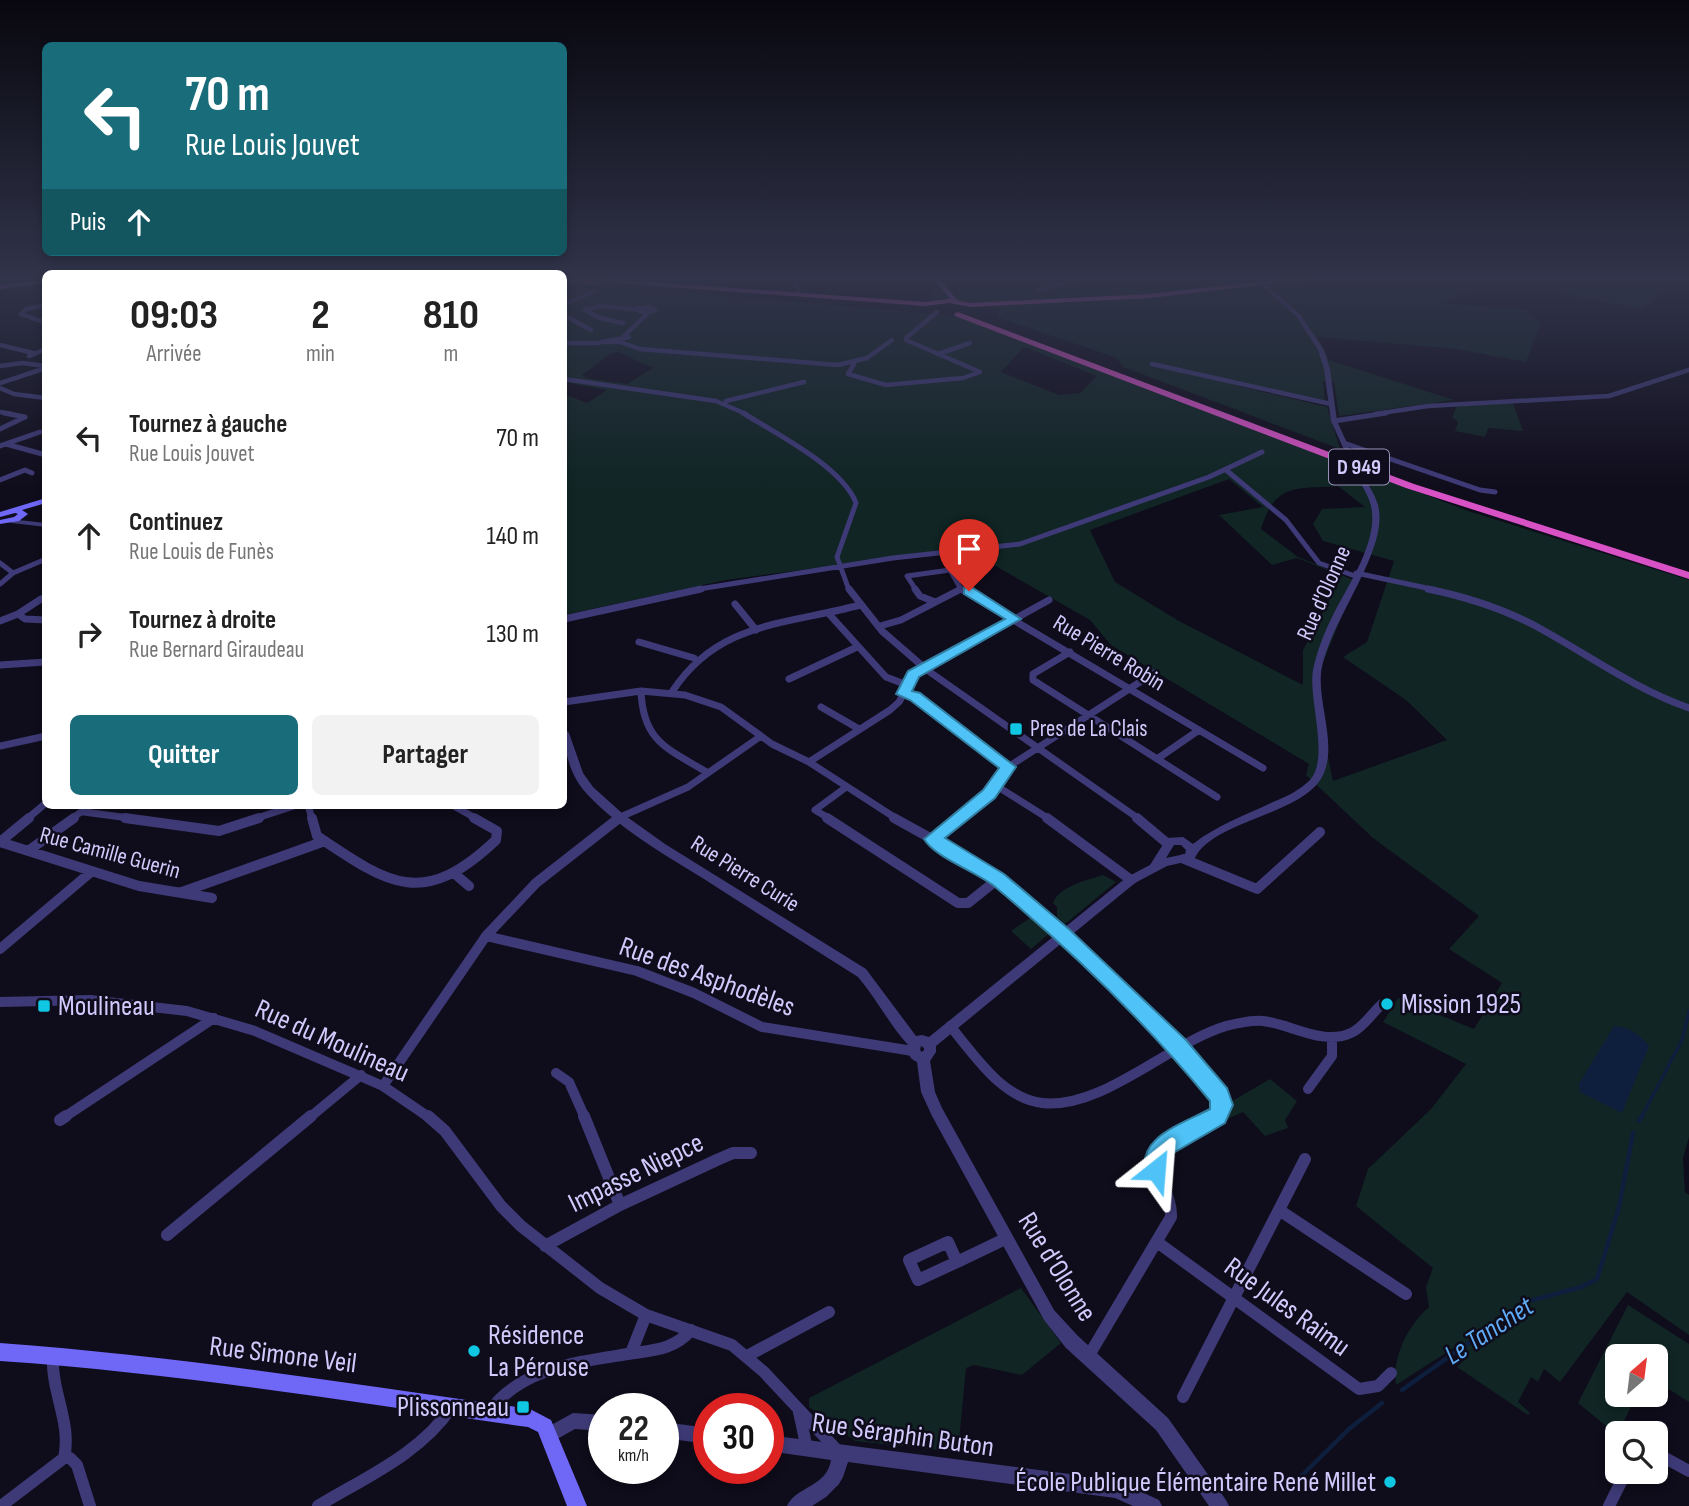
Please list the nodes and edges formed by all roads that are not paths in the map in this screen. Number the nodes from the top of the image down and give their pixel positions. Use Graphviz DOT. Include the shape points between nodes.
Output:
graph roads {
  1 [pos="18,349"];
  2 [pos="651,349"];
  3 [pos="882,349"];
  4 [pos="927,349"];
  5 [pos="952,349"];
  6 [pos="1044,349"];
  7 [pos="1064,349"];
  8 [pos="1321,349"];
  9 [pos="42,350"];
  10 [pos="33,353"];
  11 [pos="938,354"];
  12 [pos="22,363"];
  13 [pos="854,364"];
  14 [pos="1152,364"];
  15 [pos="0,366"];
  16 [pos="42,366"];
  17 [pos="42,369"];
  18 [pos="1689,370"];
  19 [pos="567,379"];
  20 [pos="804,382"];
  21 [pos="0,385"];
  22 [pos="42,398"];
  23 [pos="726,401"];
  24 [pos="1331,404"];
  25 [pos="0,412"];
  26 [pos="1334,421"];
  27 [pos="0,429"];
  28 [pos="42,432"];
  29 [pos="1343,443"];
  30 [pos="3,445"];
  31 [pos="1262,452"];
  32 [pos="42,454"];
  33 [pos="1226,470"];
  34 [pos="32,473"];
  35 [pos="0,480"];
  36 [pos="1494,492"];
  37 [pos="42,502"];
  38 [pos="8,517"];
  39 [pos="35,522"];
  40 [pos="42,524"];
  41 [pos="42,560"];
  42 [pos="0,563"];
  43 [pos="838,566"];
  44 [pos="13,573"];
  45 [pos="1689,573"];
  46 [pos="1356,575"];
  47 [pos="0,584"];
  48 [pos="961,589"];
  49 [pos="41,599"];
  50 [pos="1049,600"];
  51 [pos="935,602"];
  52 [pos="736,604"];
  53 [pos="860,605"];
  54 [pos="18,614"];
  55 [pos="829,614"];
  56 [pos="567,618"];
  57 [pos="1015,619"];
  58 [pos="0,621"];
  59 [pos="42,621"];
  60 [pos="880,626"];
  61 [pos="756,630"];
  62 [pos="639,642"];
  63 [pos="857,647"];
  64 [pos="1070,652"];
  65 [pos="694,658"];
  66 [pos="42,662"];
  67 [pos="0,665"];
  68 [pos="925,668"];
  69 [pos="1154,673"];
  70 [pos="789,678"];
  71 [pos="907,685"];
  72 [pos="1129,688"];
  73 [pos="641,691"];
  74 [pos="671,692"];
  75 [pos="903,694"];
  76 [pos="567,702"];
  77 [pos="821,706"];
  78 [pos="1689,708"];
  79 [pos="1087,714"];
  80 [pos="859,729"];
  81 [pos="1199,730"];
  82 [pos="761,736"];
  83 [pos="42,737"];
  84 [pos="567,742"];
  85 [pos="0,747"];
  86 [pos="1036,750"];
  87 [pos="1157,759"];
  88 [pos="809,762"];
  89 [pos="1008,767"];
  90 [pos="1263,768"];
  91 [pos="708,773"];
  92 [pos="995,785"];
  93 [pos="845,788"];
  94 [pos="1217,797"];
  95 [pos="42,806"];
  96 [pos="87,809"];
  97 [pos="285,809"];
  98 [pos="309,809"];
  99 [pos="461,809"];
  100 [pos="84,812"];
  101 [pos="620,817"];
  102 [pos="1320,832"];
  103 [pos="933,839"];
  104 [pos="325,841"];
  105 [pos="0,842"];
  106 [pos="1180,850"];
  107 [pos="28,851"];
  108 [pos="91,872"];
  109 [pos="455,874"];
  110 [pos="998,879"];
  111 [pos="1131,880"];
  112 [pos="468,886"];
  113 [pos="179,893"];
  114 [pos="212,898"];
  115 [pos="1063,935"];
  116 [pos="486,936"];
  117 [pos="0,949"];
  118 [pos="0,1002"];
  119 [pos="1382,1004"];
  120 [pos="214,1018"];
  121 [pos="950,1026"];
  122 [pos="1332,1037"];
  123 [pos="1179,1047"];
  124 [pos="920,1049"];
  125 [pos="556,1073"];
  126 [pos="361,1075"];
  127 [pos="383,1086"];
  128 [pos="1308,1089"];
  129 [pos="60,1120"];
  130 [pos="751,1153"];
  131 [pos="1305,1159"];
  132 [pos="620,1205"];
  133 [pos="1279,1210"];
  134 [pos="167,1235"];
  135 [pos="1005,1239"];
  136 [pos="1157,1242"];
  137 [pos="545,1246"];
  138 [pos="957,1262"];
  139 [pos="1406,1294"];
  140 [pos="1233,1299"];
  141 [pos="829,1312"];
  142 [pos="646,1315"];
  143 [pos="691,1330"];
  144 [pos="0,1352"];
  145 [pos="631,1353"];
  146 [pos="747,1356"];
  147 [pos="52,1357"];
  148 [pos="1088,1357"];
  149 [pos="1391,1373"];
  150 [pos="1183,1397"];
  151 [pos="796,1406"];
  152 [pos="451,1408"];
  153 [pos="489,1412"];
  154 [pos="588,1422"];
  155 [pos="550,1435"];
  156 [pos="784,1445"];
  157 [pos="807,1449"];
  158 [pos="840,1453"];
  159 [pos="64,1458"];
  160 [pos="1668,1460"];
  161 [pos="1689,1471"];
  162 [pos="1620,1484"];
  163 [pos="1,1506"];
  164 [pos="90,1506"];
  165 [pos="318,1506"];
  166 [pos="578,1506"];
  167 [pos="796,1506"];
  168 [pos="1153,1506"];
  169 [pos="1220,1506"];
  170 [pos="1609,1506"];
  1 -- 10 [label="street"];
  2 -- 13 [label="street"];
  3 -- 13 [label="street"];
  4 -- 11 [label="street"];
  5 -- 11 [label="street"];
  6 -- 45 [label="highway, D 949" via="1410,486"];
  7 -- 45 [label="highway, D 949" via="1393,475"];
  8 -- 24 [label="street, Rue d'Olonne, bridge"];
  9 -- 10 [label="street"];
  10 -- 12 [label="street"];
  11 -- 13 [label="street" via="980,372 963,378 881,385 848,374"];
  12 -- 15 [label="street"];
  12 -- 16 [label="street"];
  14 -- 24 [label="street"];
  17 -- 21 [label="street"];
  18 -- 26 [label="street" via="1609,396 1428,406"];
  19 -- 43 [label="street" via="727,404 836,474 852,490 856,503"];
  20 -- 23 [label="street"];
  21 -- 22 [label="street" via="14,394"];
  24 -- 26 [label="street, Rue d'Olonne"];
  25 -- 27 [label="street" via="25,416"];
  26 -- 29 [label="street, Rue d'Olonne"];
  28 -- 30 [label="street"];
  29 -- 36 [label="street"];
  29 -- 46 [label="street, Rue d'Olonne, bridge" via="1374,505 1376,519"];
  30 -- 32 [label="street"];
  31 -- 33 [label="street"];
  33 -- 43 [label="street" via="1020,544"];
  33 -- 46 [label="street" via="1286,520 1319,563"];
  34 -- 35 [label="street" via="25,470"];
  37 -- 38 [label="main road"];
  38 -- 39 [label="street"];
  38 -- 39 [label="street"];
  39 -- 40 [label="street"];
  41 -- 44 [label="street"];
  42 -- 44 [label="street"];
  43 -- 53 [label="street"];
  43 -- 56 [label="street" via="726,583"];
  44 -- 47 [label="street"];
  46 -- 78 [label="street" via="1503,610 1652,694"];
  46 -- 106 [label="street, Rue d'Olonne" via="1319,660 1316,694 1324,755 1316,780"];
  48 -- 51 [label="street"];
  48 -- 51 [label="street, Rue Pierre Robin" via="950,570 907,576 920,596"];
  48 -- 57 [label="street, Rue Pierre Robin"];
  49 -- 54 [label="street"];
  50 -- 57 [label="street"];
  51 -- 60 [label="street"];
  52 -- 61 [label="street"];
  53 -- 55 [label="street"];
  53 -- 60 [label="street"];
  54 -- 58 [label="street"];
  54 -- 59 [label="street"];
  55 -- 61 [label="street"];
  55 -- 63 [label="street"];
  57 -- 64 [label="street, Rue Pierre Robin"];
  57 -- 68 [label="street"];
  60 -- 68 [label="street"];
  61 -- 65 [label="street"];
  62 -- 65 [label="street"];
  63 -- 70 [label="street"];
  63 -- 71 [label="street" via="886,677"];
  64 -- 72 [label="street, Rue Pierre Robin"];
  64 -- 79 [label="street" via="1033,674 1033,680"];
  65 -- 74 [label="street"];
  66 -- 67 [label="street"];
  68 -- 71 [label="street"];
  68 -- 86 [label="street"];
  69 -- 72 [label="street"];
  71 -- 75 [label="street"];
  72 -- 79 [label="street"];
  72 -- 81 [label="street, Rue Pierre Robin"];
  73 -- 74 [label="street"];
  73 -- 76 [label="street"];
  73 -- 91 [label="street" via="640,715 649,735"];
  74 -- 82 [label="street" via="721,707"];
  75 -- 80 [label="street" via="890,710"];
  75 -- 89 [label="street" via="915,696"];
  77 -- 80 [label="street"];
  79 -- 86 [label="street"];
  79 -- 87 [label="street"];
  80 -- 88 [label="street"];
  81 -- 87 [label="street"];
  81 -- 90 [label="street, Rue Pierre Robin"];
  82 -- 88 [label="street"];
  82 -- 91 [label="street"];
  83 -- 85 [label="street"];
  84 -- 101 [label="street, Rue Pierre Curie" via="589,790"];
  86 -- 89 [label="street"];
  86 -- 106 [label="street"];
  87 -- 94 [label="street"];
  88 -- 93 [label="street"];
  89 -- 92 [label="street"];
  91 -- 101 [label="street" via="688,787"];
  92 -- 103 [label="street"];
  92 -- 111 [label="street"];
  93 -- 103 [label="street"];
  93 -- 110 [label="street" via="815,810 958,903 968,903"];
  95 -- 105 [label="street"];
  96 -- 100 [label="street"];
  97 -- 100 [label="street" via="219,831"];
  98 -- 104 [label="street" via="317,836"];
  99 -- 109 [label="street" via="497,831 496,840"];
  100 -- 107 [label="street"];
  101 -- 116 [label="street" via="536,883"];
  101 -- 124 [label="street, Rue Pierre Curie" via="862,973 884,996 903,1031"];
  102 -- 106 [label="street" via="1257,888 1202,865"];
  103 -- 110 [label="street"];
  104 -- 109 [label="street" via="393,882 413,883"];
  104 -- 113 [label="street"];
  105 -- 107 [label="street, Rue Camille Guerin"];
  106 -- 111 [label="street, Rue d'Olonne"];
  107 -- 108 [label="street, Rue Camille Guerin"];
  108 -- 113 [label="street, Rue Camille Guerin"];
  108 -- 117 [label="street"];
  109 -- 112 [label="street"];
  110 -- 115 [label="street"];
  111 -- 115 [label="street, Rue d'Olonne"];
  113 -- 114 [label="street, Rue Camille Guerin"];
  115 -- 121 [label="street, Rue d'Olonne"];
  115 -- 123 [label="street"];
  116 -- 124 [label="street, Rue des Asphodèles" via="637,971 762,1027"];
  116 -- 127 [label="street"];
  118 -- 120 [label="street, Rue du Moulineau" via="90,1000 165,1007"];
  119 -- 122 [label="street" via="1350,1034"];
  120 -- 126 [label="street, Rue du Moulineau"];
  120 -- 129 [label="street"];
  121 -- 123 [label="street" via="1004,1086 1044,1104 1073,1101"];
  121 -- 124 [label="street, Rue d'Olonne"];
  122 -- 123 [label="street" via="1255,1020 1210,1031"];
  122 -- 128 [label="street" via="1332,1056"];
  123 -- 136 [label="street" via="1222,1105 1217,1116 1162,1147 1155,1157 1172,1210"];
  124 -- 135 [label="street, Rue d'Olonne" via="935,1108"];
  125 -- 132 [label="street" via="576,1094"];
  126 -- 127 [label="street, Rue du Moulineau"];
  126 -- 134 [label="street"];
  127 -- 137 [label="street, Rue du Moulineau" via="444,1130 501,1206"];
  130 -- 132 [label="street, Impasse Niepce" via="733,1153"];
  131 -- 133 [label="street"];
  132 -- 137 [label="street, Impasse Niepce"];
  133 -- 139 [label="street"];
  133 -- 140 [label="street"];
  135 -- 138 [label="street"];
  135 -- 148 [label="street, Rue d'Olonne" via="1049,1315"];
  136 -- 140 [label="street, Rue Jules Raimu"];
  136 -- 148 [label="street"];
  137 -- 142 [label="street, Rue du Moulineau" via="600,1288"];
  140 -- 149 [label="street, Rue Jules Raimu" via="1359,1389 1374,1389"];
  140 -- 150 [label="street"];
  141 -- 146 [label="street"];
  142 -- 143 [label="street, Rue du Moulineau"];
  142 -- 145 [label="street"];
  143 -- 145 [label="street" via="680,1343"];
  143 -- 146 [label="street, Rue du Moulineau" via="713,1336"];
  144 -- 147 [label="main road, Rue Simone Veil"];
  145 -- 153 [label="street" via="540,1375 502,1393"];
  146 -- 151 [label="street, Rue du Moulineau"];
  147 -- 152 [label="main road, Rue Simone Veil" via="310,1386"];
  147 -- 159 [label="street" via="51,1379 69,1442"];
  148 -- 169 [label="street, Rue d'Olonne" via="1162,1424"];
  151 -- 157 [label="street, Rue du Moulineau"];
  151 -- 158 [label="street, Rue du Moulineau"];
  152 -- 153 [label="main road, Rue Simone Veil"];
  152 -- 165 [label="street" via="444,1421 415,1446"];
  153 -- 155 [label="main road, Rue Simone Veil" via="539,1421"];
  154 -- 155 [label="street" via="573,1421"];
  155 -- 166 [label="main road"];
  156 -- 157 [label="street, Rue Séraphin Buton"];
  157 -- 158 [label="street, Rue Séraphin Buton"];
  158 -- 167 [label="street" via="834,1479"];
  158 -- 168 [label="street, Rue Séraphin Buton" via="1116,1489"];
  159 -- 163 [label="street"];
  159 -- 164 [label="street" via="77,1465"];
  160 -- 161 [label="street"];
  162 -- 170 [label="street"];
}
